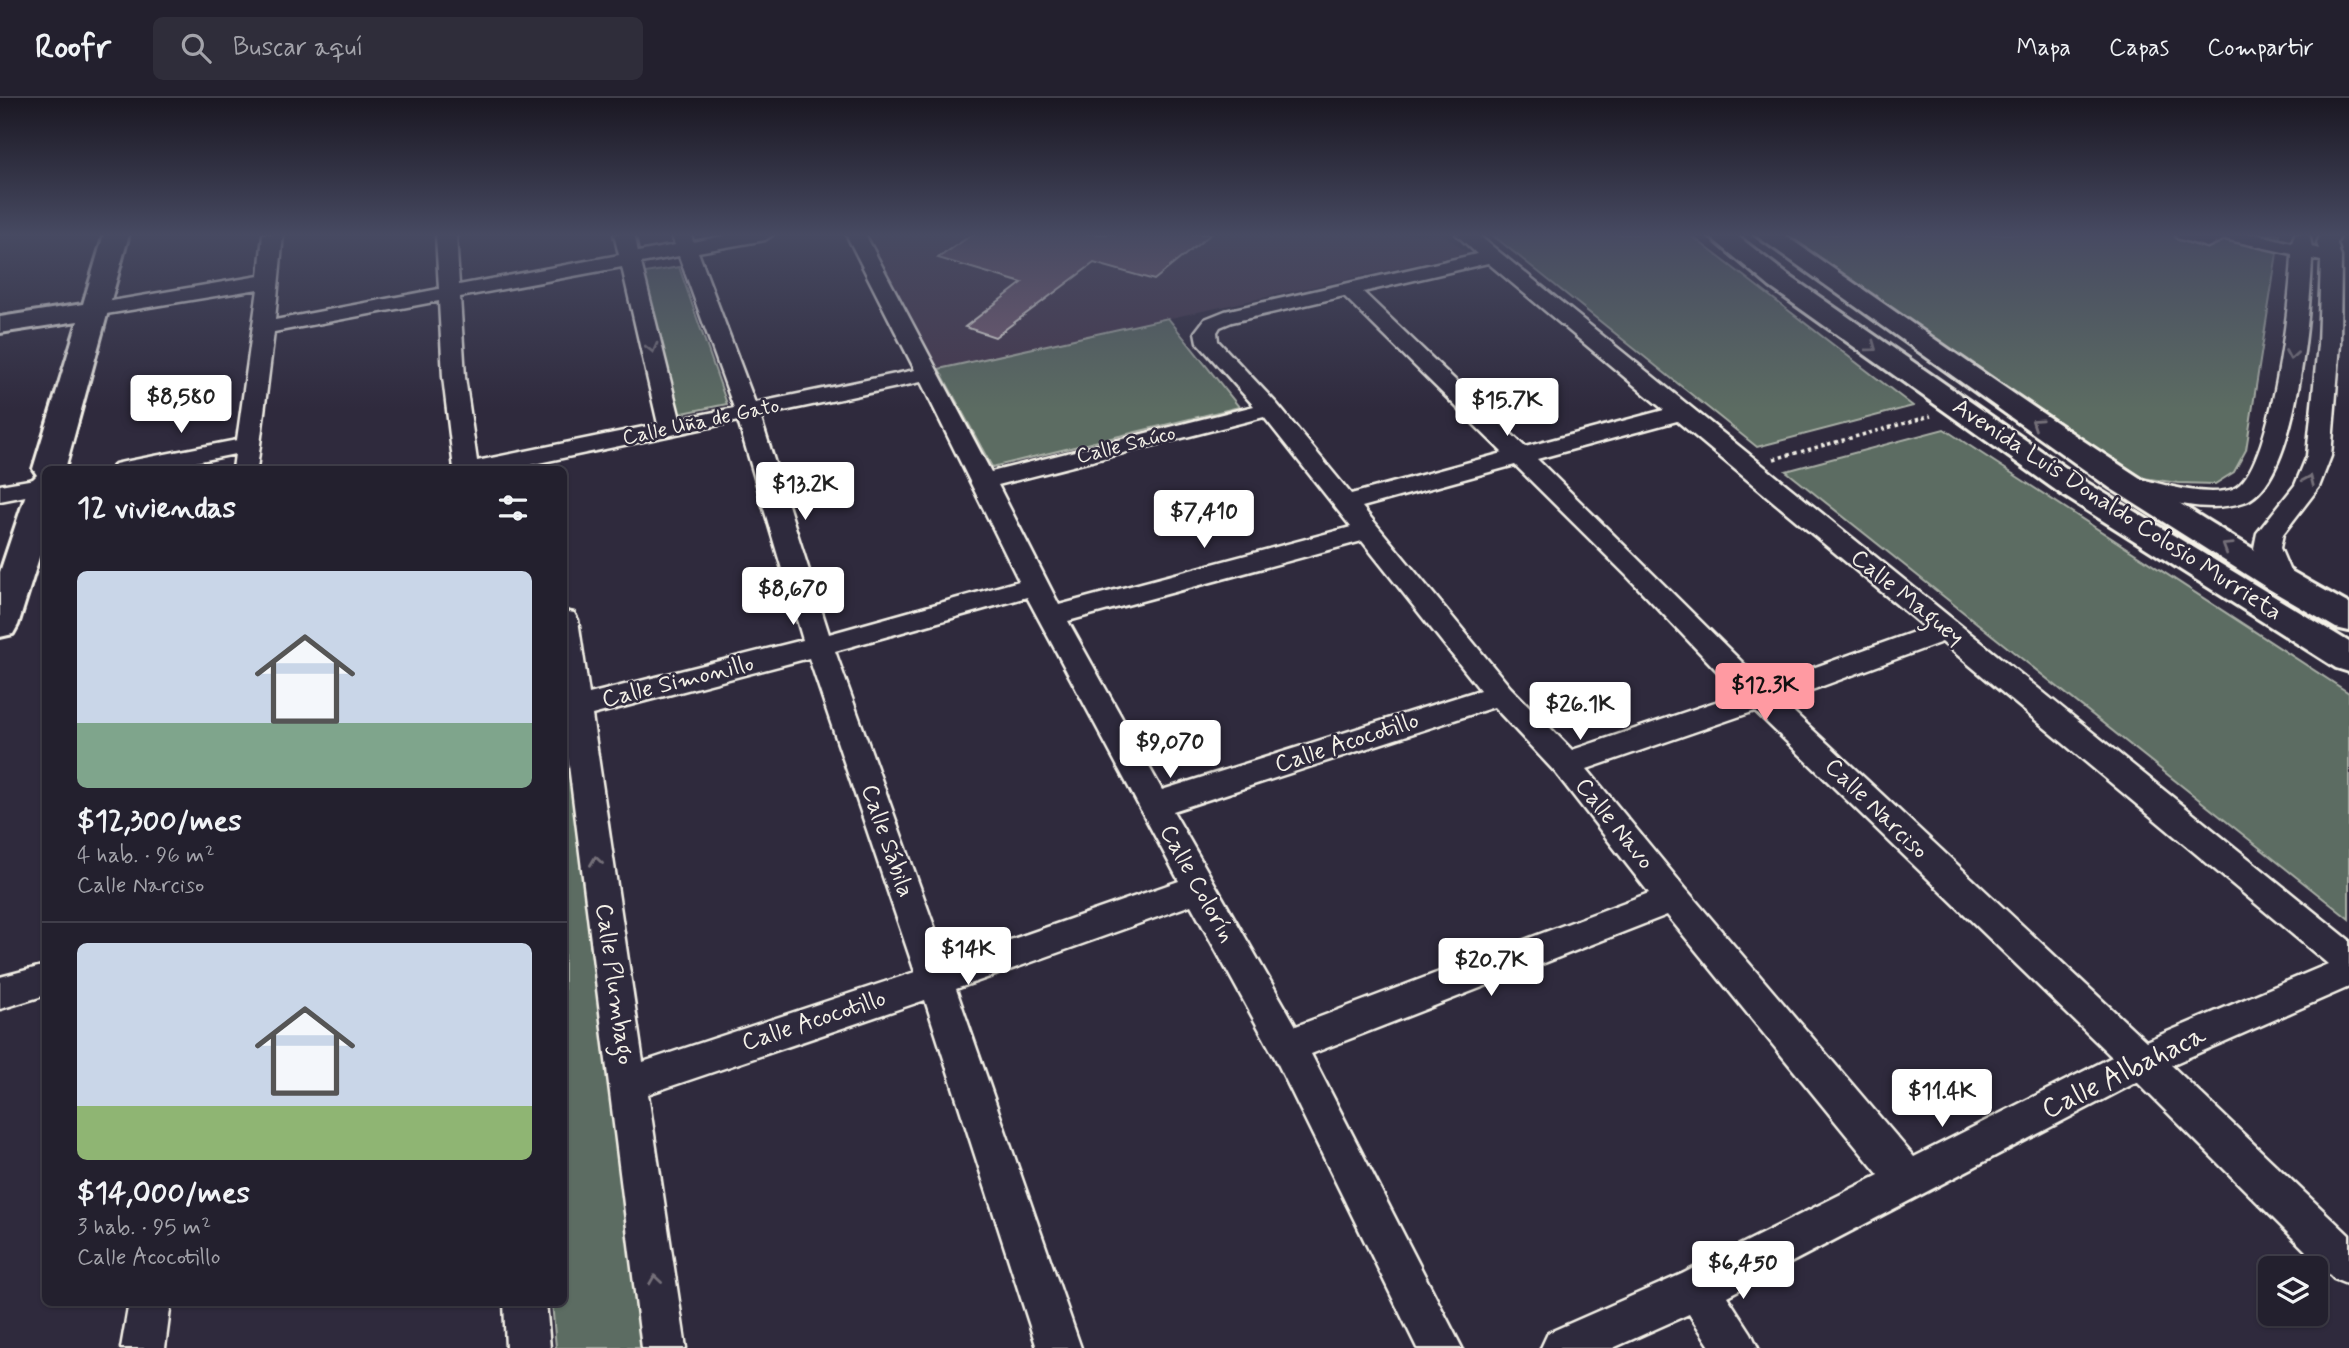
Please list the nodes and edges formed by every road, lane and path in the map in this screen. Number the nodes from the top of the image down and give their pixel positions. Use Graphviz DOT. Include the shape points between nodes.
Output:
graph roads {
  1 [pos="99,292"];
  2 [pos="199,292"];
  3 [pos="266,292"];
  4 [pos="459,292"];
  5 [pos="639,292"];
  6 [pos="703,292"];
  7 [pos="885,292"];
  8 [pos="1334,292"];
  9 [pos="1352,292"];
  10 [pos="1536,292"];
  11 [pos="1798,292"];
  12 [pos="1850,292"];
  13 [pos="2295,292"];
  14 [pos="2333,292"];
  15 [pos="450,294"];
  16 [pos="94,310"];
  17 [pos="0,325"];
  18 [pos="264,328"];
  19 [pos="928,374"];
  20 [pos="1269,409"];
  21 [pos="1958,409"];
  22 [pos="747,412"];
  23 [pos="1679,413"];
  24 [pos="671,428"];
  25 [pos="246,457"];
  26 [pos="1521,458"];
  27 [pos="544,462"];
  28 [pos="50,466"];
  29 [pos="154,466"];
  30 [pos="467,466"];
  31 [pos="505,466"];
  32 [pos="1745,467"];
  33 [pos="984,481"];
  34 [pos="2121,481"];
  35 [pos="42,484"];
  36 [pos="42,492"];
  37 [pos="2248,492"];
  38 [pos="0,493"];
  39 [pos="1346,503"];
  40 [pos="2286,516"];
  41 [pos="1367,531"];
  42 [pos="2281,581"];
  43 [pos="1035,586"];
  44 [pos="1053,616"];
  45 [pos="2349,619"];
  46 [pos="0,625"];
  47 [pos="1947,630"];
  48 [pos="819,646"];
  49 [pos="2349,659"];
  50 [pos="567,674"];
  51 [pos="1500,694"];
  52 [pos="1760,698"];
  53 [pos="569,710"];
  54 [pos="1566,764"];
  55 [pos="1154,806"];
  56 [pos="1199,888"];
  57 [pos="1673,898"];
  58 [pos="2349,961"];
  59 [pos="2349,971"];
  60 [pos="42,981"];
  61 [pos="936,981"];
  62 [pos="0,993"];
  63 [pos="1288,1046"];
  64 [pos="2141,1061"];
  65 [pos="628,1084"];
  66 [pos="1908,1180"];
  67 [pos="2349,1264"];
  68 [pos="1697,1289"];
  69 [pos="149,1306"];
  70 [pos="525,1306"];
  71 [pos="143,1348"];
  72 [pos="528,1348"];
  73 [pos="664,1348"];
  74 [pos="1059,1348"];
  75 [pos="1440,1348"];
  76 [pos="1563,1348"];
  77 [pos="1736,1348"];
  1 -- 16 [label="main road"];
  2 -- 16 [label="street"];
  3 -- 18 [label="street"];
  4 -- 15 [label="street"];
  5 -- 24 [label="street, one-way"];
  6 -- 22 [label="street, Calle Sábila"];
  7 -- 19 [label="street, Calle Colorín"];
  8 -- 20 [label="street, Calle Navo" via="1225,317 1206,332 1208,342"];
  9 -- 26 [label="street, Calle Narciso"];
  10 -- 23 [label="street, Calle Maguey"];
  11 -- 21 [label="main road, Avenida Luis Donaldo Colosio Murrieta, one-way"];
  34 -- 12 [label="main road, Avenida Luis Donaldo Colosio Murrieta, one-way"];
  13 -- 37 [label="street, one-way" via="2293,341 2275,443 2262,475"];
  40 -- 14 [label="street, one-way" via="2307,487 2319,456"];
  15 -- 18 [label="street"];
  15 -- 30 [label="street" via="454,377"];
  16 -- 17 [label="main road"];
  16 -- 28 [label="main road"];
  18 -- 25 [label="street"];
  19 -- 22 [label="street, Calle Uña de Gato"];
  19 -- 33 [label="street, Calle Colorín"];
  20 -- 33 [label="street, Calle Saúco"];
  20 -- 39 [label="street, Calle Navo"];
  21 -- 32 [label="path"];
  21 -- 49 [label="main road, Avenida Luis Donaldo Colosio Murrieta" via="2075,489"];
  22 -- 24 [label="street, Calle Uña de Gato"];
  22 -- 48 [label="street, Calle Sábila"];
  23 -- 26 [label="street"];
  23 -- 32 [label="street, Calle Maguey"];
  24 -- 27 [label="street, Calle Uña de Gato"];
  25 -- 29 [label="street"];
  26 -- 39 [label="street"];
  26 -- 52 [label="street, Calle Narciso"];
  27 -- 31 [label="street, Calle Uña de Gato"];
  32 -- 47 [label="street, Calle Maguey"];
  33 -- 43 [label="street, Calle Colorín"];
  34 -- 37 [label="street" via="2210,498"];
  42 -- 34 [label="main road, Avenida Luis Donaldo Colosio Murrieta, one-way"];
  35 -- 38 [label="street"];
  36 -- 46 [label="main road"];
  37 -- 40 [label="street"];
  39 -- 41 [label="street, Calle Navo"];
  40 -- 42 [label="street" via="2270,533 2267,548"];
  41 -- 44 [label="street"];
  41 -- 51 [label="street, Calle Navo"];
  42 -- 45 [label="main road, Avenida Luis Donaldo Colosio Murrieta"];
  43 -- 44 [label="street, Calle Colorín"];
  43 -- 48 [label="street, Calle Simonillo"];
  44 -- 55 [label="street, Calle Colorín"];
  47 -- 52 [label="street"];
  47 -- 58 [label="street, Calle Maguey"];
  48 -- 53 [label="street, Calle Simonillo"];
  48 -- 61 [label="street, Calle Sábila"];
  50 -- 53 [label="street, Calle Plumbago"];
  51 -- 54 [label="street, Calle Navo"];
  51 -- 55 [label="street, Calle Acocotillo"];
  52 -- 54 [label="street"];
  52 -- 64 [label="street, Calle Narciso"];
  65 -- 53 [label="street, Calle Plumbago, one-way"];
  54 -- 57 [label="street, Calle Navo"];
  55 -- 56 [label="street, Calle Colorín"];
  56 -- 61 [label="street, Calle Acocotillo"];
  56 -- 63 [label="street, Calle Colorín"];
  57 -- 63 [label="street"];
  57 -- 66 [label="street, Calle Navo"];
  59 -- 64 [label="street, Calle Albahaca"];
  60 -- 62 [label="street"];
  61 -- 65 [label="street, Calle Acocotillo"];
  61 -- 74 [label="street, Calle Sábila"];
  63 -- 75 [label="street, Calle Colorín"];
  64 -- 66 [label="street, Calle Albahaca"];
  64 -- 67 [label="street, Calle Narciso"];
  73 -- 65 [label="street, Calle Plumbago, one-way"];
  66 -- 68 [label="street, Calle Albahaca"];
  68 -- 76 [label="street, Calle Albahaca"];
  68 -- 77 [label="street"];
  69 -- 71 [label="street"];
  70 -- 72 [label="street"];
}
